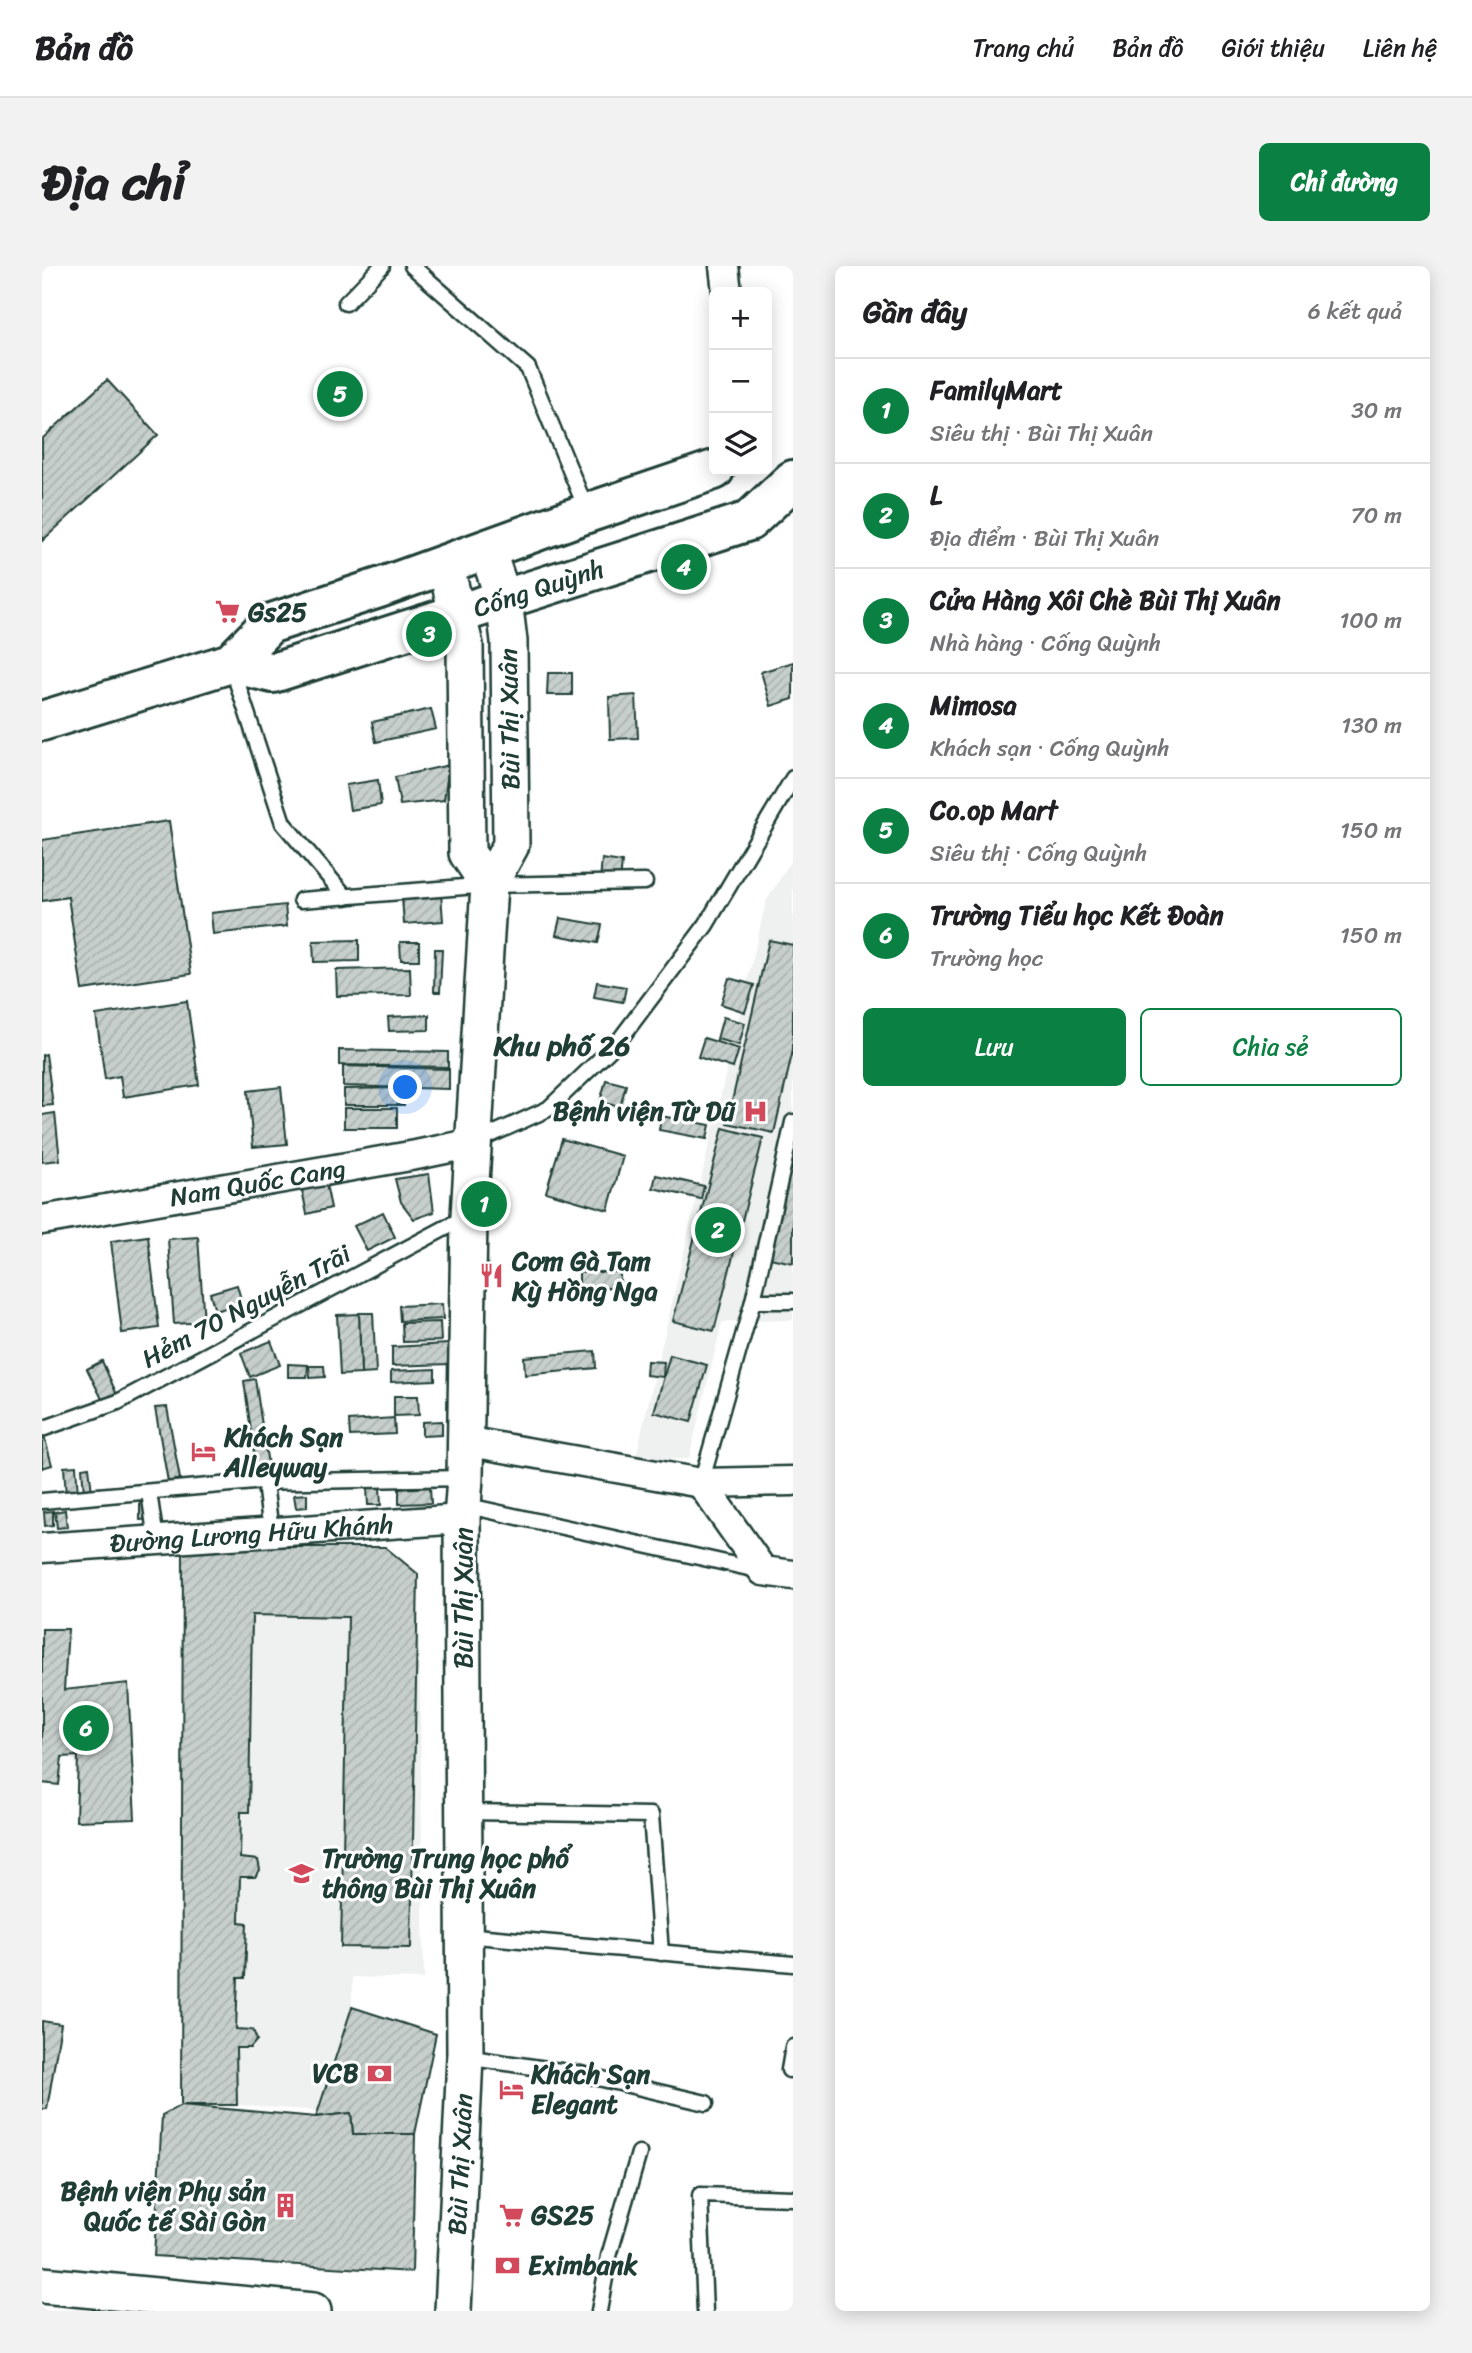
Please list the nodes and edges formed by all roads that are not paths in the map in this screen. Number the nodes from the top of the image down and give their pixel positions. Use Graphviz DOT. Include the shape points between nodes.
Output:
graph roads {
  1 [pos="382,266"];
  2 [pos="412,266"];
  3 [pos="724,266"];
  4 [pos="726,287"];
  5 [pos="346,303"];
  6 [pos="772,469"];
  7 [pos="709,472"];
  8 [pos="793,479"];
  9 [pos="587,513"];
  10 [pos="487,550"];
  11 [pos="444,564"];
  12 [pos="504,600"];
  13 [pos="458,614"];
  14 [pos="231,663"];
  15 [pos="42,721"];
  16 [pos="793,778"];
  17 [pos="645,882"];
  18 [pos="489,885"];
  19 [pos="346,897"];
  20 [pos="301,900"];
  21 [pos="793,1122"];
  22 [pos="474,1143"];
  23 [pos="469,1216"];
  24 [pos="42,1220"];
  25 [pos="752,1301"];
  26 [pos="793,1301"];
  27 [pos="42,1429"];
  28 [pos="465,1441"];
  29 [pos="793,1481"];
  30 [pos="265,1482"];
  31 [pos="701,1483"];
  32 [pos="149,1492"];
  33 [pos="42,1501"];
  34 [pos="463,1501"];
  35 [pos="271,1532"];
  36 [pos="156,1540"];
  37 [pos="42,1547"];
  38 [pos="763,1571"];
  39 [pos="793,1575"];
  40 [pos="464,1812"];
  41 [pos="464,1935"];
  42 [pos="661,1953"];
  43 [pos="793,1964"];
  44 [pos="793,2047"];
  45 [pos="465,2057"];
  46 [pos="789,2070"];
  47 [pos="706,2103"];
  48 [pos="639,2153"];
  49 [pos="793,2198"];
  50 [pos="42,2285"];
  51 [pos="255,2308"];
  52 [pos="313,2311"];
  53 [pos="453,2311"];
  54 [pos="599,2311"];
  55 [pos="705,2311"];
  1 -- 5 [label="lane"];
  2 -- 9 [label="lane" via="528,368"];
  3 -- 4 [label="street"];
  6 -- 8 [label="main road, Cống Quỳnh"];
  7 -- 9 [label="main road, Cống Quỳnh"];
  8 -- 12 [label="main road, Cống Quỳnh" via="749,521"];
  9 -- 10 [label="main road, Cống Quỳnh"];
  10 -- 11 [label="main road, Cống Quỳnh"];
  10 -- 12 [label="street, Bùi Thị Xuân"];
  11 -- 13 [label="street, Bùi Thị Xuân"];
  11 -- 14 [label="main road, Cống Quỳnh" via="269,624"];
  12 -- 13 [label="main road, Cống Quỳnh"];
  12 -- 18 [label="street, Bùi Thị Xuân" via="509,641 512,845"];
  13 -- 14 [label="main road, Cống Quỳnh" via="273,673"];
  13 -- 18 [label="street, Bùi Thị Xuân" via="465,645 467,853"];
  14 -- 15 [label="main road, Cống Quỳnh"];
  14 -- 19 [label="lane" via="283,823"];
  16 -- 22 [label="lane" via="706,925 618,1042 548,1109"];
  17 -- 18 [label="lane"];
  18 -- 19 [label="lane"];
  18 -- 22 [label="street, Bùi Thị Xuân"];
  19 -- 20 [label="lane"];
  21 -- 25 [label="lane"];
  22 -- 23 [label="street, Bùi Thị Xuân"];
  22 -- 24 [label="street, Nam Quốc Cang"];
  23 -- 27 [label="lane, Hẻm 70 Nguyễn Trãi" via="118,1402"];
  23 -- 28 [label="street, Bùi Thị Xuân"];
  25 -- 26 [label="lane"];
  25 -- 31 [label="lane"];
  28 -- 31 [label="street"];
  28 -- 34 [label="street, Bùi Thị Xuân"];
  29 -- 31 [label="street"];
  30 -- 32 [label="lane"];
  30 -- 34 [label="lane"];
  30 -- 35 [label="lane"];
  31 -- 38 [label="street"];
  32 -- 33 [label="lane"];
  32 -- 36 [label="lane"];
  34 -- 35 [label="street, Đường Lương Hữu Khánh"];
  34 -- 38 [label="lane"];
  34 -- 40 [label="street, Bùi Thị Xuân"];
  35 -- 36 [label="street, Đường Lương Hữu Khánh"];
  36 -- 37 [label="street, Đường Lương Hữu Khánh"];
  38 -- 39 [label="street"];
  40 -- 41 [label="street, Bùi Thị Xuân"];
  40 -- 42 [label="lane" via="651,1815"];
  41 -- 42 [label="lane"];
  41 -- 45 [label="street, Bùi Thị Xuân"];
  42 -- 43 [label="lane"];
  44 -- 46 [label="lane"];
  45 -- 47 [label="lane" via="582,2074"];
  45 -- 53 [label="street, Bùi Thị Xuân"];
  48 -- 54 [label="lane" via="609,2256"];
  49 -- 55 [label="lane" via="700,2195"];
  50 -- 51 [label="street"];
  51 -- 52 [label="street"];
}
